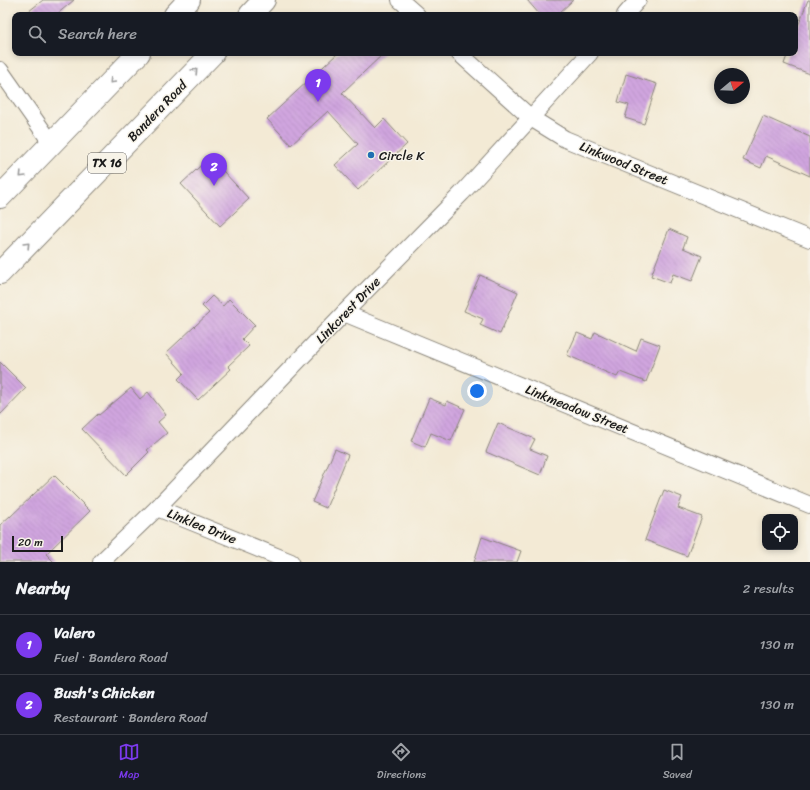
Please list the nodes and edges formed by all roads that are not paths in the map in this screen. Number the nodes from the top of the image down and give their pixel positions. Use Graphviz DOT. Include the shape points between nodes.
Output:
graph roads {
  1 [pos="189,0"];
  2 [pos="264,0"];
  3 [pos="400,0"];
  4 [pos="638,0"];
  5 [pos="178,12"];
  6 [pos="253,12"];
  7 [pos="414,12"];
  8 [pos="628,12"];
  9 [pos="136,56"];
  10 [pos="210,56"];
  11 [pos="462,56"];
  12 [pos="587,56"];
  13 [pos="0,70"];
  14 [pos="530,118"];
  15 [pos="52,144"];
  16 [pos="0,197"];
  17 [pos="810,239"];
  18 [pos="0,273"];
  19 [pos="344,313"];
  20 [pos="810,505"];
  21 [pos="157,508"];
  22 [pos="101,562"];
  23 [pos="291,562"];
  1 -- 5 [label="main road"];
  2 -- 6 [label="main road"];
  3 -- 7 [label="street"];
  4 -- 8 [label="street"];
  9 -- 15 [label="main road, one-way"];
  18 -- 10 [label="main road, Bandera Road / TX 16, one-way"];
  11 -- 14 [label="street, Linkwood Street"];
  12 -- 14 [label="street, Linkcrest Drive"];
  13 -- 15 [label="street"];
  14 -- 17 [label="street, Linkwood Street" via="566,139"];
  14 -- 19 [label="street, Linkcrest Drive"];
  15 -- 16 [label="main road, one-way"];
  19 -- 20 [label="street, Linkmeadow Street"];
  19 -- 21 [label="street, Linkcrest Drive"];
  21 -- 22 [label="street, Linkcrest Drive"];
  21 -- 23 [label="street, Linklea Drive"];
}
